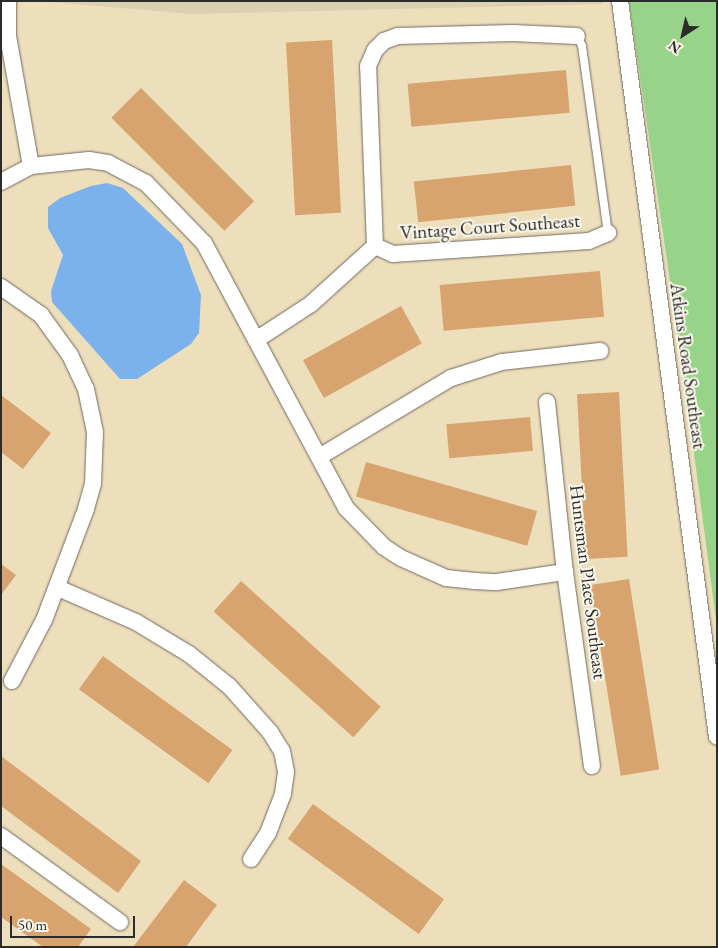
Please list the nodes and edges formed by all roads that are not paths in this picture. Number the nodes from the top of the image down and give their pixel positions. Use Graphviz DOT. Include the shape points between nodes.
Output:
graph roads {
  1 [pos="8,1"];
  2 [pos="620,1"];
  3 [pos="577,36"];
  4 [pos="31,166"];
  5 [pos="1,182"];
  6 [pos="608,234"];
  7 [pos="375,246"];
  8 [pos="1,287"];
  9 [pos="256,340"];
  10 [pos="600,351"];
  11 [pos="547,402"];
  12 [pos="319,457"];
  13 [pos="565,572"];
  14 [pos="58,588"];
  15 [pos="12,681"];
  16 [pos="717,737"];
  17 [pos="592,766"];
  18 [pos="1,836"];
  19 [pos="251,860"];
  20 [pos="120,922"];
  1 -- 4 [label="street" via="8,36"];
  2 -- 16 [label="street, Atkins Road Southeast"];
  3 -- 6 [label="lane" via="582,46"];
  3 -- 7 [label="street, Vintage Court Southeast" via="513,33 398,36 384,41 375,50 368,66"];
  4 -- 5 [label="street"];
  4 -- 9 [label="street" via="89,160 108,163 146,183 204,243"];
  6 -- 7 [label="street, Vintage Court Southeast" via="589,241 393,254"];
  7 -- 9 [label="street, Vintage Court Southeast" via="311,304"];
  8 -- 14 [label="street" via="41,315 59,339 86,389 92,409 95,432 93,484"];
  9 -- 12 [label="street"];
  10 -- 12 [label="street" via="502,362 451,378"];
  11 -- 13 [label="street, Huntsman Place Southeast"];
  12 -- 13 [label="street" via="346,508 384,547 424,570 446,578 497,582"];
  13 -- 17 [label="street, Huntsman Place Southeast"];
  14 -- 15 [label="street"];
  14 -- 19 [label="street" via="136,622 210,670 270,732 282,751 286,772 277,815"];
  18 -- 20 [label="street"];
}
